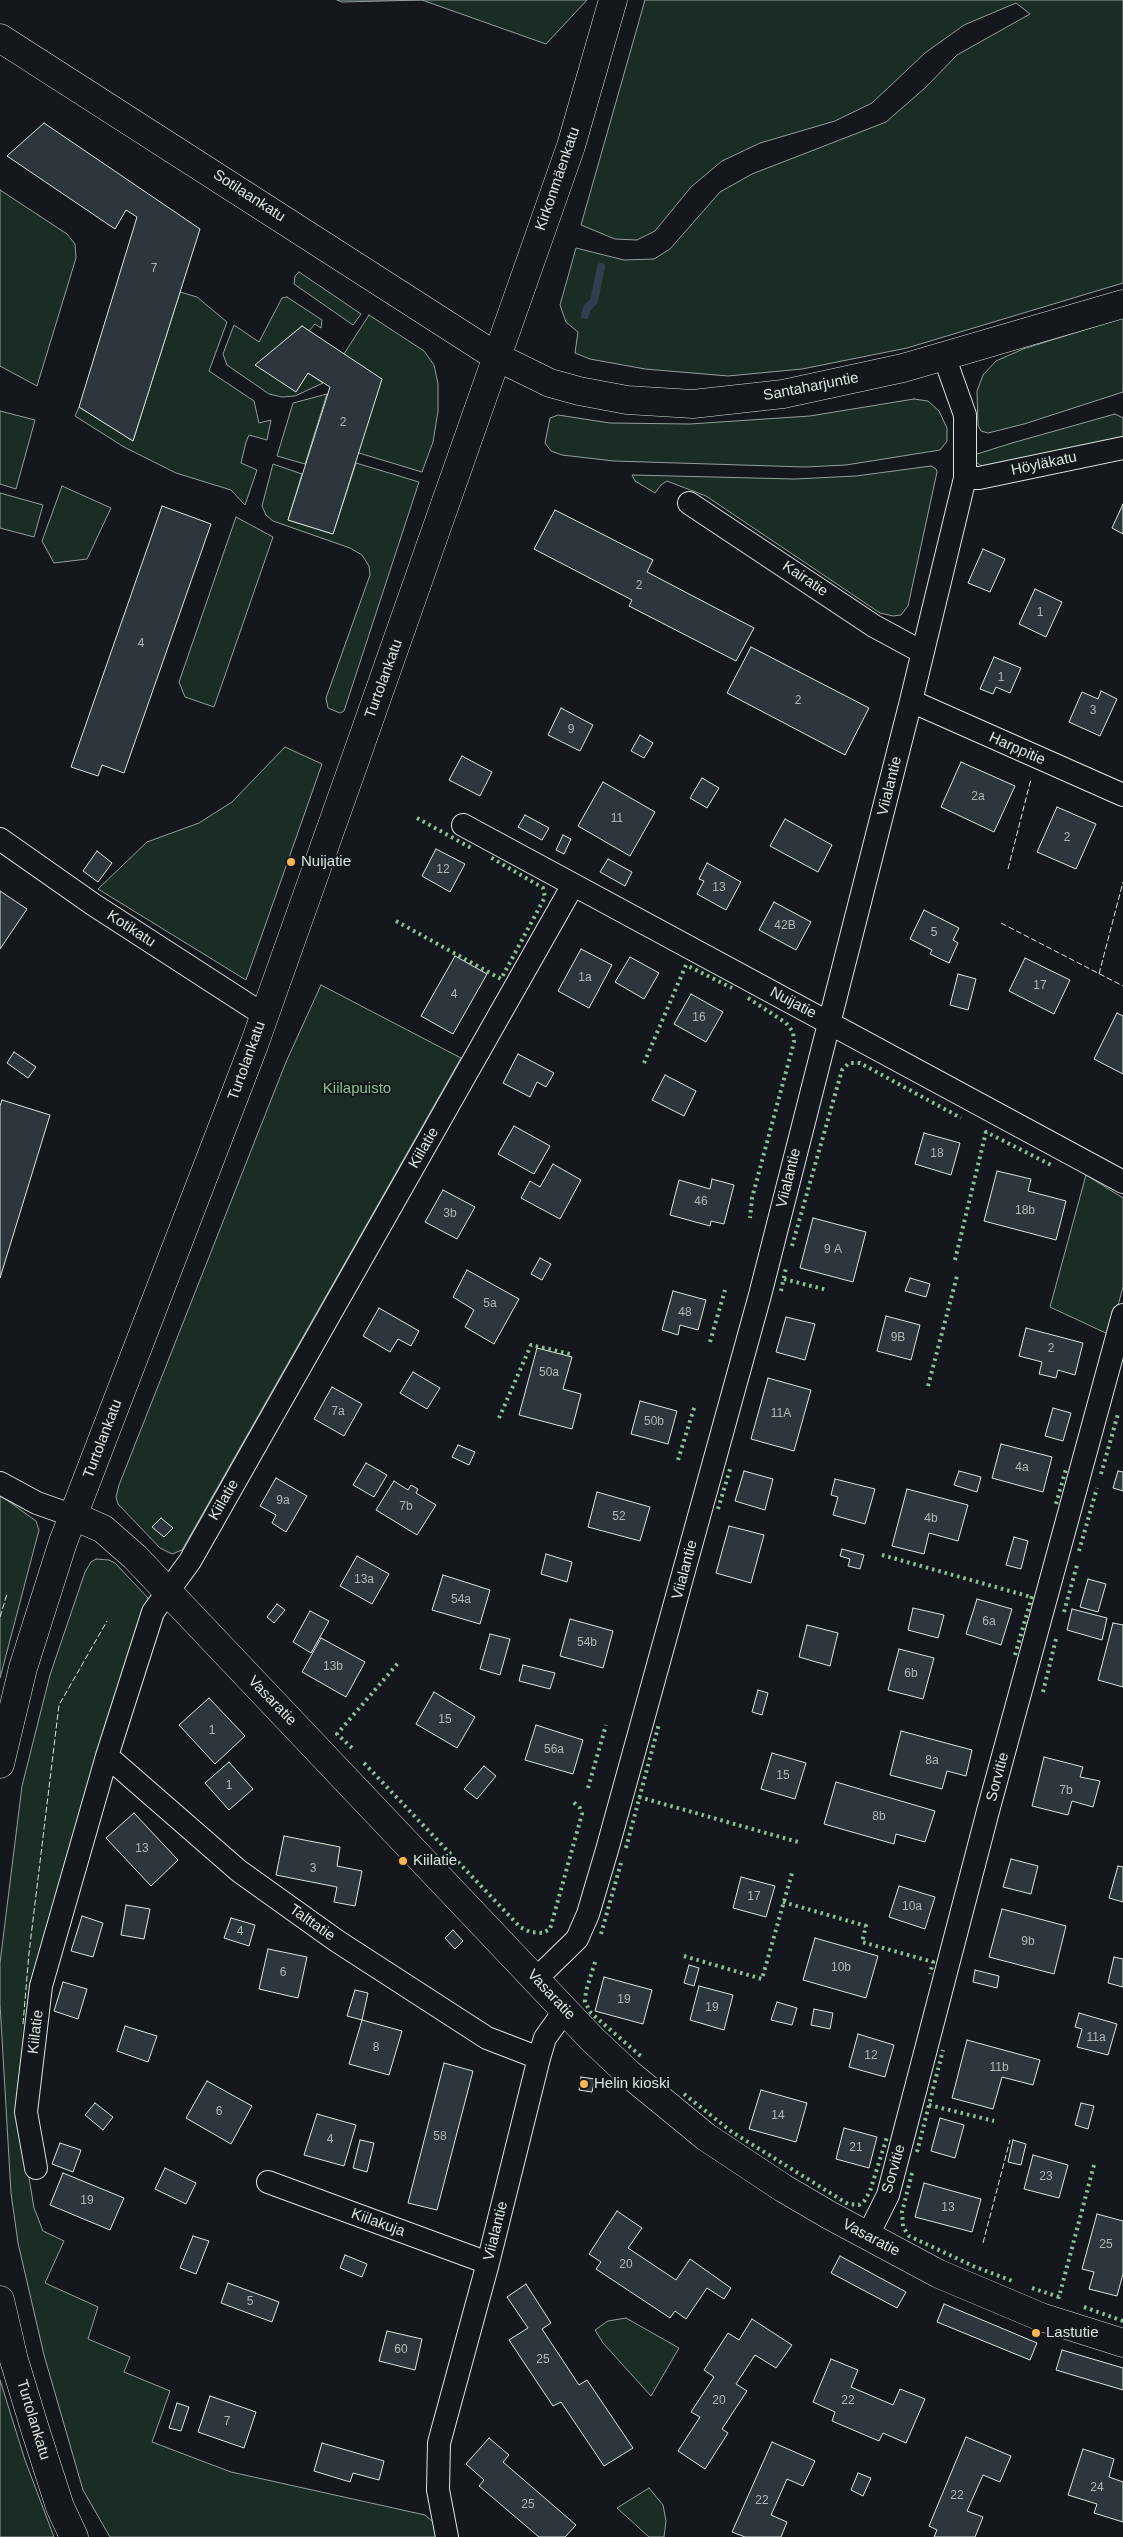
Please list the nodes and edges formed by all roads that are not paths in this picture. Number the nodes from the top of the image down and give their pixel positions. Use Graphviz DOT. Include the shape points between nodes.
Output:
graph roads {
  1 [pos="613,0"];
  2 [pos="0,38"];
  3 [pos="1123,304"];
  4 [pos="944,356"];
  5 [pos="497,357"];
  6 [pos="1123,448"];
  7 [pos="965,478"];
  8 [pos="689,503"];
  9 [pos="922,652"];
  10 [pos="911,701"];
  11 [pos="1123,796"];
  12 [pos="463,825"];
  13 [pos="0,839"];
  14 [pos="574,885"];
  15 [pos="264,1015"];
  16 [pos="830,1022"];
  17 [pos="1123,1182"];
  18 [pos="1123,1315"];
  19 [pos="4,1492"];
  20 [pos="74,1516"];
  21 [pos="167,1591"];
  22 [pos="107,1756"];
  23 [pos="0,1764"];
  24 [pos="536,1979"];
  25 [pos="565,2010"];
  26 [pos="539,2058"];
  27 [pos="36,2168"];
  28 [pos="268,2182"];
  29 [pos="868,2237"];
  30 [pos="488,2263"];
  31 [pos="0,2300"];
  32 [pos="1123,2343"];
  33 [pos="74,2537"];
  34 [pos="447,2537"];
  1 -- 5 [label="main road, Kirkonmäenkatu" via="571,146"];
  2 -- 5 [label="main road, Sotilaankatu"];
  3 -- 4 [label="main road, Santaharjuntie"];
  4 -- 5 [label="main road, Santaharjuntie" via="783,394 693,404 627,400 579,391 550,383"];
  4 -- 7 [label="street, Viialantie" via="965,415"];
  5 -- 15 [label="main road, Turtolankatu"];
  6 -- 7 [label="street, Höyläkatu" via="979,478"];
  7 -- 9 [label="street, Viialantie"];
  8 -- 9 [label="street, Kairatie" via="874,626"];
  9 -- 10 [label="street, Viialantie"];
  10 -- 11 [label="street, Harppitie"];
  10 -- 16 [label="street, Viialantie"];
  12 -- 14 [label="street, Nuijatie"];
  13 -- 15 [label="street, Kotikatu" via="94,905"];
  14 -- 16 [label="street, Nuijatie"];
  14 -- 21 [label="street, Kiilatie" via="190,1561"];
  15 -- 20 [label="main road, Turtolankatu"];
  16 -- 17 [label="street, Nuijatie"];
  16 -- 24 [label="street, Viialantie" via="760,1295 588,1914 577,1939"];
  18 -- 29 [label="street, Sorvitie" via="888,2195"];
  19 -- 20 [label="street"];
  20 -- 21 [label="main road, Vasaratie" via="110,1534"];
  20 -- 23 [label="main road, Turtolankatu" via="23,1668"];
  21 -- 22 [label="street, Kiilatie" via="149,1622"];
  21 -- 24 [label="main road, Vasaratie"];
  22 -- 26 [label="street, Talttatie" via="239,1871 337,1941 487,2038"];
  22 -- 27 [label="street, Kiilatie" via="41,1986 26,2112"];
  24 -- 25 [label="main road, Vasaratie"];
  25 -- 26 [label="street, Viialantie" via="545,2038"];
  25 -- 29 [label="main road, Vasaratie" via="628,2073 706,2137 783,2188"];
  26 -- 30 [label="street, Viialantie"];
  28 -- 30 [label="street, Kiilakuja"];
  29 -- 32 [label="main road, Vasaratie" via="985,2294"];
  30 -- 34 [label="street, Viialantie" via="442,2428 438,2456 439,2503"];
  31 -- 33 [label="main road, Turtolankatu" via="33,2421 60,2507"];
}
